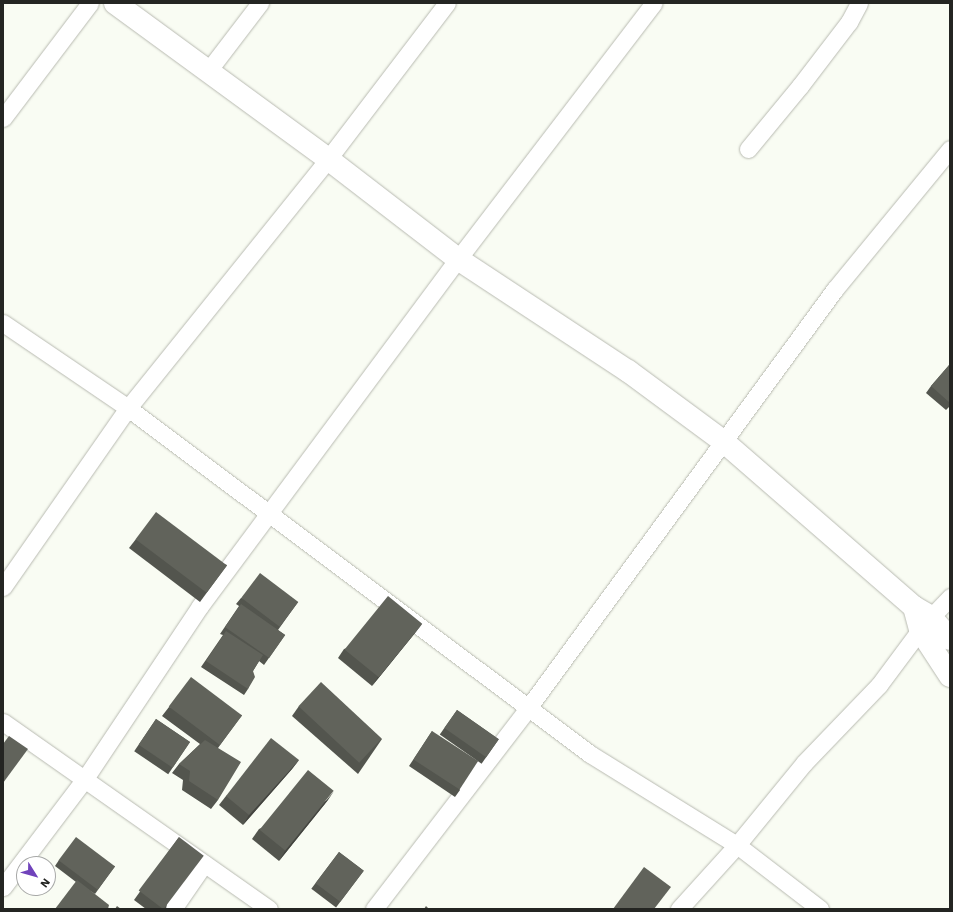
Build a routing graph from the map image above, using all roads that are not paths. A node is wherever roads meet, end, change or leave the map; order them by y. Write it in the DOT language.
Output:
graph roads {
  1 [pos="90,3"];
  2 [pos="115,3"];
  3 [pos="260,3"];
  4 [pos="447,3"];
  5 [pos="654,3"];
  6 [pos="859,3"];
  7 [pos="208,71"];
  8 [pos="3,118"];
  9 [pos="748,149"];
  10 [pos="950,149"];
  11 [pos="328,159"];
  12 [pos="458,259"];
  13 [pos="3,323"];
  14 [pos="128,408"];
  15 [pos="722,441"];
  16 [pos="270,515"];
  17 [pos="3,587"];
  18 [pos="950,596"];
  19 [pos="922,618"];
  20 [pos="950,639"];
  21 [pos="950,676"];
  22 [pos="528,708"];
  23 [pos="3,722"];
  24 [pos="84,780"];
  25 [pos="737,845"];
  26 [pos="204,864"];
  27 [pos="3,887"];
  28 [pos="173,909"];
  29 [pos="269,909"];
  30 [pos="374,909"];
  31 [pos="679,909"];
  32 [pos="820,909"];
  1 -- 8 [label="street"];
  2 -- 7 [label="highway"];
  3 -- 7 [label="street"];
  4 -- 11 [label="street"];
  5 -- 12 [label="street"];
  6 -- 9 [label="street"];
  7 -- 11 [label="highway"];
  10 -- 15 [label="street"];
  11 -- 12 [label="highway"];
  11 -- 14 [label="street"];
  12 -- 15 [label="highway"];
  12 -- 16 [label="street"];
  13 -- 14 [label="street"];
  14 -- 16 [label="street"];
  14 -- 17 [label="street"];
  15 -- 19 [label="highway"];
  15 -- 22 [label="street"];
  16 -- 22 [label="street"];
  16 -- 24 [label="street"];
  18 -- 19 [label="street"];
  19 -- 20 [label="highway"];
  19 -- 21 [label="highway"];
  19 -- 25 [label="street"];
  22 -- 25 [label="street"];
  22 -- 30 [label="street"];
  23 -- 24 [label="street"];
  24 -- 26 [label="street"];
  24 -- 27 [label="street"];
  25 -- 31 [label="street"];
  25 -- 32 [label="street"];
  26 -- 28 [label="street"];
  26 -- 29 [label="street"];
}
